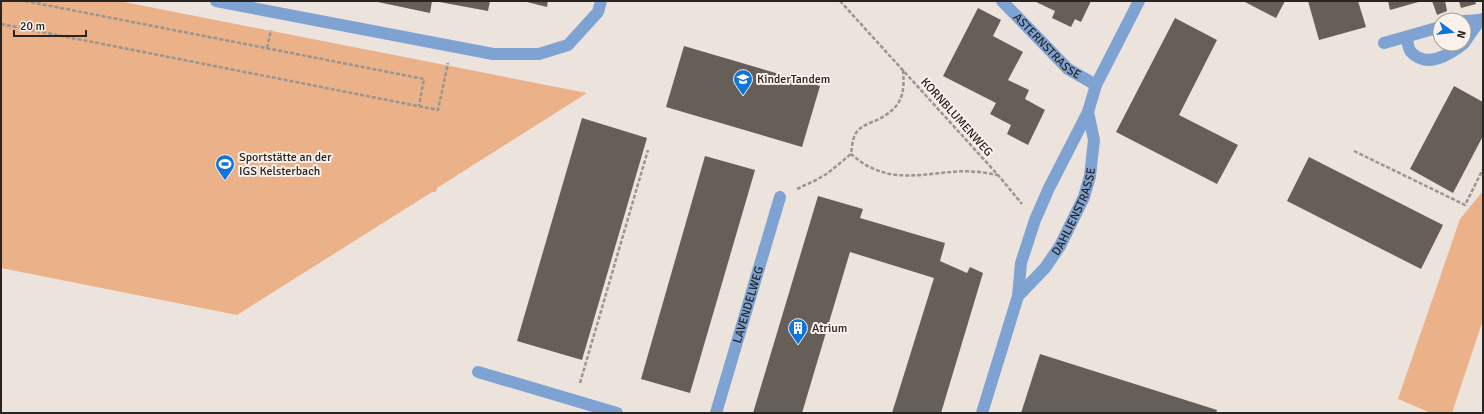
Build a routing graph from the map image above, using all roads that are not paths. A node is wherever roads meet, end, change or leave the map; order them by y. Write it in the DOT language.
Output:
graph roads {
  1 [pos="216,1"];
  2 [pos="601,1"];
  3 [pos="1002,1"];
  4 [pos="1139,1"];
  5 [pos="1481,20"];
  6 [pos="1432,29"];
  7 [pos="1472,33"];
  8 [pos="1406,37"];
  9 [pos="1384,44"];
  10 [pos="1454,52"];
  11 [pos="1096,85"];
  12 [pos="1088,112"];
  13 [pos="780,197"];
  14 [pos="1018,296"];
  15 [pos="478,372"];
  16 [pos="618,413"];
  17 [pos="716,413"];
  18 [pos="982,413"];
  1 -- 2 [label="street"];
  3 -- 11 [label="street, ASTERNSTRASSE"];
  4 -- 11 [label="street, DAHLIENSTRASSE"];
  5 -- 7 [label="street"];
  6 -- 8 [label="street"];
  8 -- 9 [label="street"];
  8 -- 10 [label="street"];
  11 -- 12 [label="street, DAHLIENSTRASSE"];
  12 -- 14 [label="street, DAHLIENSTRASSE"];
  12 -- 14 [label="street, DAHLIENSTRASSE"];
  13 -- 17 [label="street, LAVENDELWEG"];
  14 -- 18 [label="street, DAHLIENSTRASSE"];
  15 -- 16 [label="street"];
}
